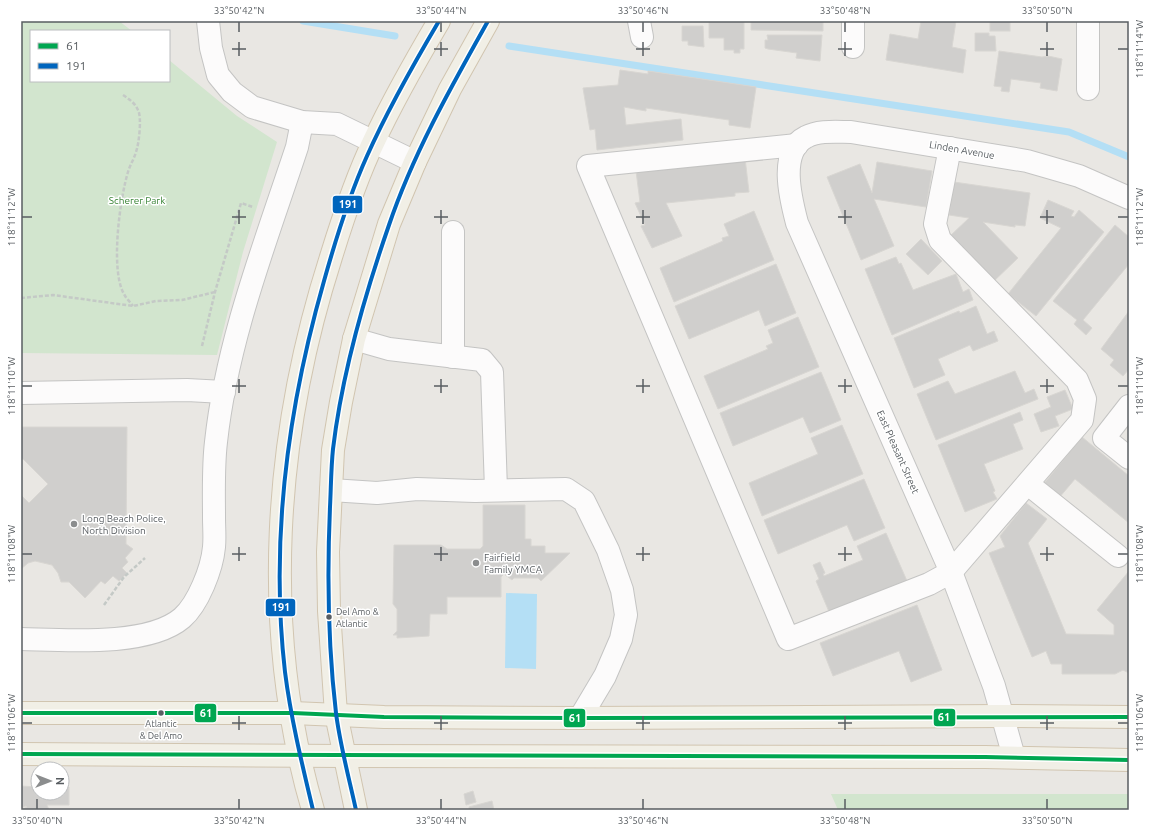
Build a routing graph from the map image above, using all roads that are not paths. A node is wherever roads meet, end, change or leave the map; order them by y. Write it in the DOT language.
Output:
graph roads {
  1 [pos="439,21"];
  2 [pos="488,21"];
  3 [pos="853,21"];
  4 [pos="1088,21"];
  5 [pos="208,23"];
  6 [pos="853,47"];
  7 [pos="1088,89"];
  8 [pos="302,122"];
  9 [pos="373,142"];
  10 [pos="796,146"];
  11 [pos="950,148"];
  12 [pos="415,162"];
  13 [pos="1129,198"];
  14 [pos="453,232"];
  15 [pos="354,339"];
  16 [pos="453,357"];
  17 [pos="224,392"];
  18 [pos="21,393"];
  19 [pos="1129,406"];
  20 [pos="1129,458"];
  21 [pos="1028,484"];
  22 [pos="330,490"];
  23 [pos="496,490"];
  24 [pos="1118,556"];
  25 [pos="951,572"];
  26 [pos="21,639"];
  27 [pos="21,713"];
  28 [pos="293,713"];
  29 [pos="336,714"];
  30 [pos="1003,716"];
  31 [pos="580,718"];
  32 [pos="1129,718"];
  33 [pos="21,754"];
  34 [pos="300,756"];
  35 [pos="345,756"];
  36 [pos="1014,757"];
  37 [pos="1129,760"];
  38 [pos="314,810"];
  39 [pos="356,810"];
  1 -- 9 [label="main road"];
  2 -- 12 [label="main road"];
  3 -- 6 [label="street"];
  4 -- 7 [label="street"];
  5 -- 8 [label="street"];
  8 -- 9 [label="street"];
  8 -- 17 [label="street"];
  9 -- 12 [label="street"];
  9 -- 28 [label="main road"];
  10 -- 11 [label="street, Linden Avenue"];
  10 -- 25 [label="street, East Pleasant Street"];
  10 -- 25 [label="street"];
  11 -- 13 [label="street, Linden Avenue"];
  11 -- 21 [label="street"];
  12 -- 15 [label="main road"];
  14 -- 16 [label="street"];
  15 -- 16 [label="street"];
  15 -- 22 [label="main road"];
  16 -- 23 [label="street"];
  17 -- 18 [label="street"];
  17 -- 26 [label="street"];
  19 -- 20 [label="street"];
  21 -- 24 [label="street"];
  21 -- 25 [label="street"];
  22 -- 23 [label="street"];
  22 -- 29 [label="main road"];
  23 -- 31 [label="street"];
  25 -- 30 [label="street, East Pleasant Street"];
  27 -- 28 [label="main road"];
  28 -- 29 [label="main road"];
  28 -- 34 [label="main road"];
  29 -- 31 [label="main road"];
  29 -- 35 [label="main road"];
  30 -- 31 [label="main road"];
  30 -- 32 [label="main road"];
  30 -- 36 [label="street, East Pleasant Street"];
  33 -- 34 [label="main road"];
  34 -- 35 [label="main road"];
  34 -- 38 [label="main road"];
  35 -- 36 [label="main road"];
  35 -- 39 [label="main road"];
  36 -- 37 [label="main road"];
}
